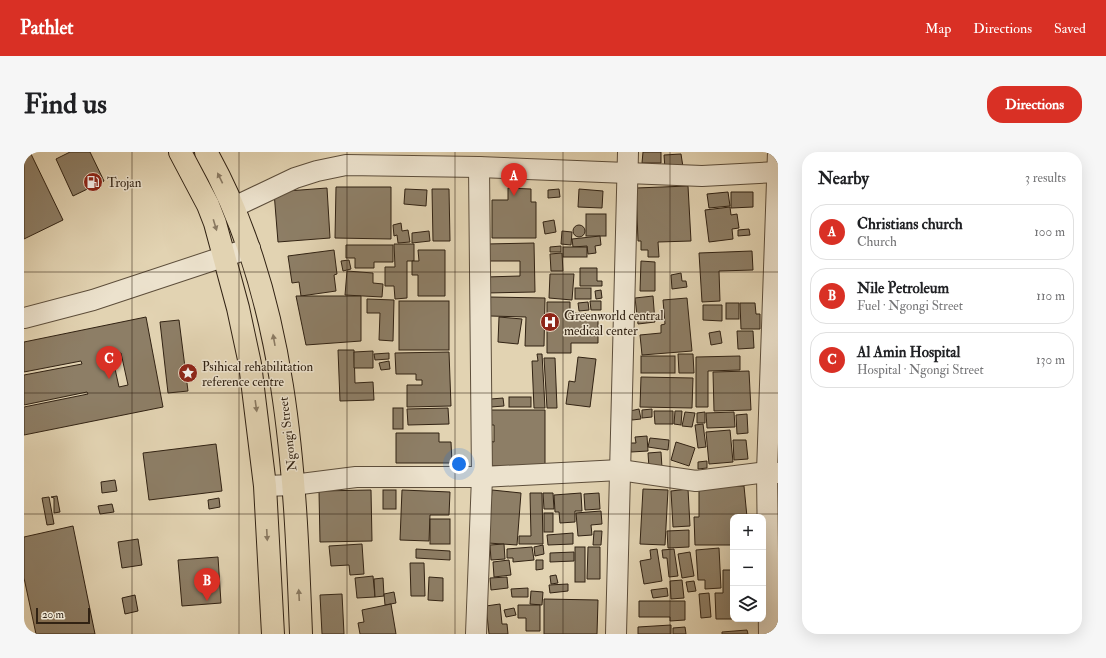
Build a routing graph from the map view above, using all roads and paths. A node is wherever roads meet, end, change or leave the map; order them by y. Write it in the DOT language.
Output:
graph roads {
  1 [pos="180,152"];
  2 [pos="206,152"];
  3 [pos="628,152"];
  4 [pos="778,152"];
  5 [pos="479,167"];
  6 [pos="627,172"];
  7 [pos="778,172"];
  8 [pos="234,207"];
  9 [pos="250,248"];
  10 [pos="224,258"];
  11 [pos="24,318"];
  12 [pos="620,470"];
  13 [pos="773,473"];
  14 [pos="482,477"];
  15 [pos="292,485"];
  16 [pos="265,486"];
  17 [pos="273,634"];
  18 [pos="301,634"];
  19 [pos="476,634"];
  20 [pos="616,634"];
  21 [pos="769,634"];
  1 -- 10 [label="main road, one-way"];
  8 -- 2 [label="main road, Ngongi Street, one-way"];
  3 -- 6 [label="street"];
  4 -- 7 [label="street"];
  5 -- 6 [label="street"];
  5 -- 8 [label="street"];
  5 -- 14 [label="street"];
  6 -- 7 [label="street"];
  6 -- 12 [label="street"];
  7 -- 13 [label="street"];
  8 -- 9 [label="main road, Ngongi Street"];
  9 -- 10 [label="street"];
  15 -- 9 [label="main road, Ngongi Street, one-way"];
  10 -- 11 [label="street"];
  10 -- 16 [label="main road, one-way"];
  12 -- 13 [label="street"];
  12 -- 14 [label="street"];
  12 -- 20 [label="street"];
  13 -- 21 [label="street"];
  14 -- 15 [label="street"];
  14 -- 19 [label="street"];
  15 -- 16 [label="street"];
  18 -- 15 [label="main road, Ngongi Street, one-way"];
  16 -- 17 [label="main road, one-way"];
}
